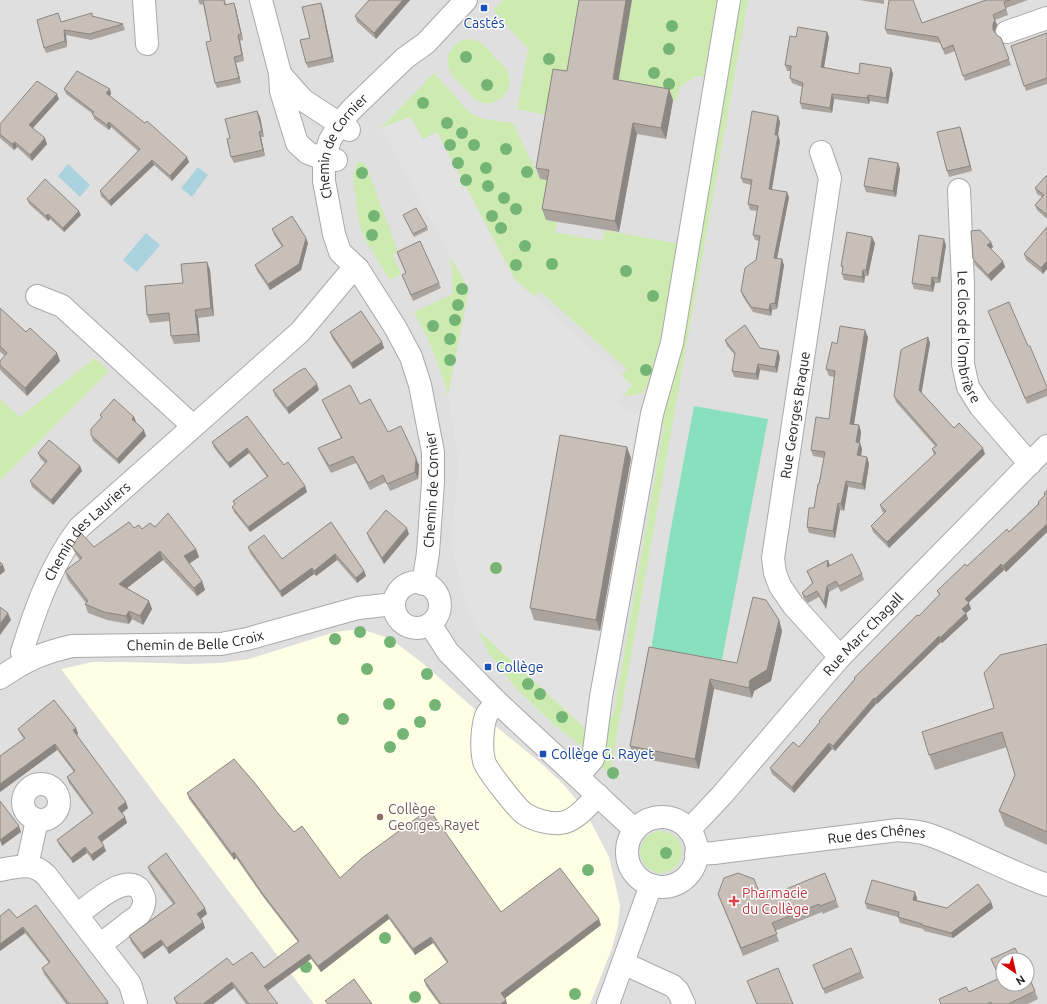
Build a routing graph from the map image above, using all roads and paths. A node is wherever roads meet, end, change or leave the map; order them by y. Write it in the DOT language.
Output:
graph roads {
  1 [pos="144,0"];
  2 [pos="261,0"];
  3 [pos="466,0"];
  4 [pos="730,0"];
  5 [pos="1047,18"];
  6 [pos="1007,32"];
  7 [pos="147,44"];
  8 [pos="280,73"];
  9 [pos="311,106"];
  10 [pos="291,122"];
  11 [pos="344,127"];
  12 [pos="821,152"];
  13 [pos="330,160"];
  14 [pos="959,190"];
  15 [pos="358,269"];
  16 [pos="37,296"];
  17 [pos="193,426"];
  18 [pos="1047,446"];
  19 [pos="1030,464"];
  20 [pos="424,584"];
  21 [pos="394,604"];
  22 [pos="430,624"];
  23 [pos="840,657"];
  24 [pos="27,660"];
  25 [pos="0,678"];
  26 [pos="497,702"];
  27 [pos="578,776"];
  28 [pos="598,795"];
  29 [pos="37,820"];
  30 [pos="635,830"];
  31 [pos="689,830"];
  32 [pos="696,854"];
  33 [pos="27,866"];
  34 [pos="0,870"];
  35 [pos="651,885"];
  36 [pos="1047,885"];
  37 [pos="78,915"];
  38 [pos="100,945"];
  39 [pos="623,963"];
  40 [pos="136,1004"];
  41 [pos="608,1004"];
  42 [pos="684,1004"];
  1 -- 7 [label="street"];
  2 -- 8 [label="street"];
  3 -- 11 [label="street, Chemin de Cornier"];
  4 -- 27 [label="street"];
  5 -- 6 [label="street"];
  8 -- 9 [label="street"];
  8 -- 10 [label="street"];
  9 -- 10 [label="street"];
  9 -- 11 [label="street"];
  10 -- 13 [label="street"];
  11 -- 13 [label="street, Chemin de Cornier"];
  12 -- 23 [label="street, Rue Georges Braque"];
  13 -- 15 [label="street, Chemin de Cornier"];
  14 -- 19 [label="street, Le Clos de l'Ombrière"];
  15 -- 17 [label="street, Chemin des Lauriers"];
  15 -- 20 [label="street, Chemin de Cornier"];
  16 -- 17 [label="street"];
  17 -- 24 [label="street, Chemin des Lauriers"];
  18 -- 19 [label="street, Rue Marc Chagall"];
  19 -- 23 [label="street, Rue Marc Chagall"];
  20 -- 21 [label="street"];
  20 -- 22 [label="street"];
  21 -- 22 [label="street"];
  21 -- 24 [label="street, Chemin de Belle Croix"];
  22 -- 26 [label="street"];
  23 -- 31 [label="street, Rue Marc Chagall"];
  24 -- 25 [label="street, Chemin de Belle Croix"];
  26 -- 27 [label="street"];
  26 -- 28 [label="street"];
  27 -- 28 [label="street"];
  28 -- 30 [label="street"];
  29 -- 33 [label="street"];
  30 -- 31 [label="street"];
  30 -- 35 [label="street"];
  31 -- 32 [label="street"];
  32 -- 35 [label="street"];
  32 -- 36 [label="street, Rue des Chênes"];
  33 -- 34 [label="street"];
  33 -- 37 [label="street"];
  35 -- 39 [label="street"];
  37 -- 38 [label="street"];
  37 -- 38 [label="street"];
  38 -- 40 [label="street"];
  39 -- 41 [label="street"];
  39 -- 42 [label="street"];
}
